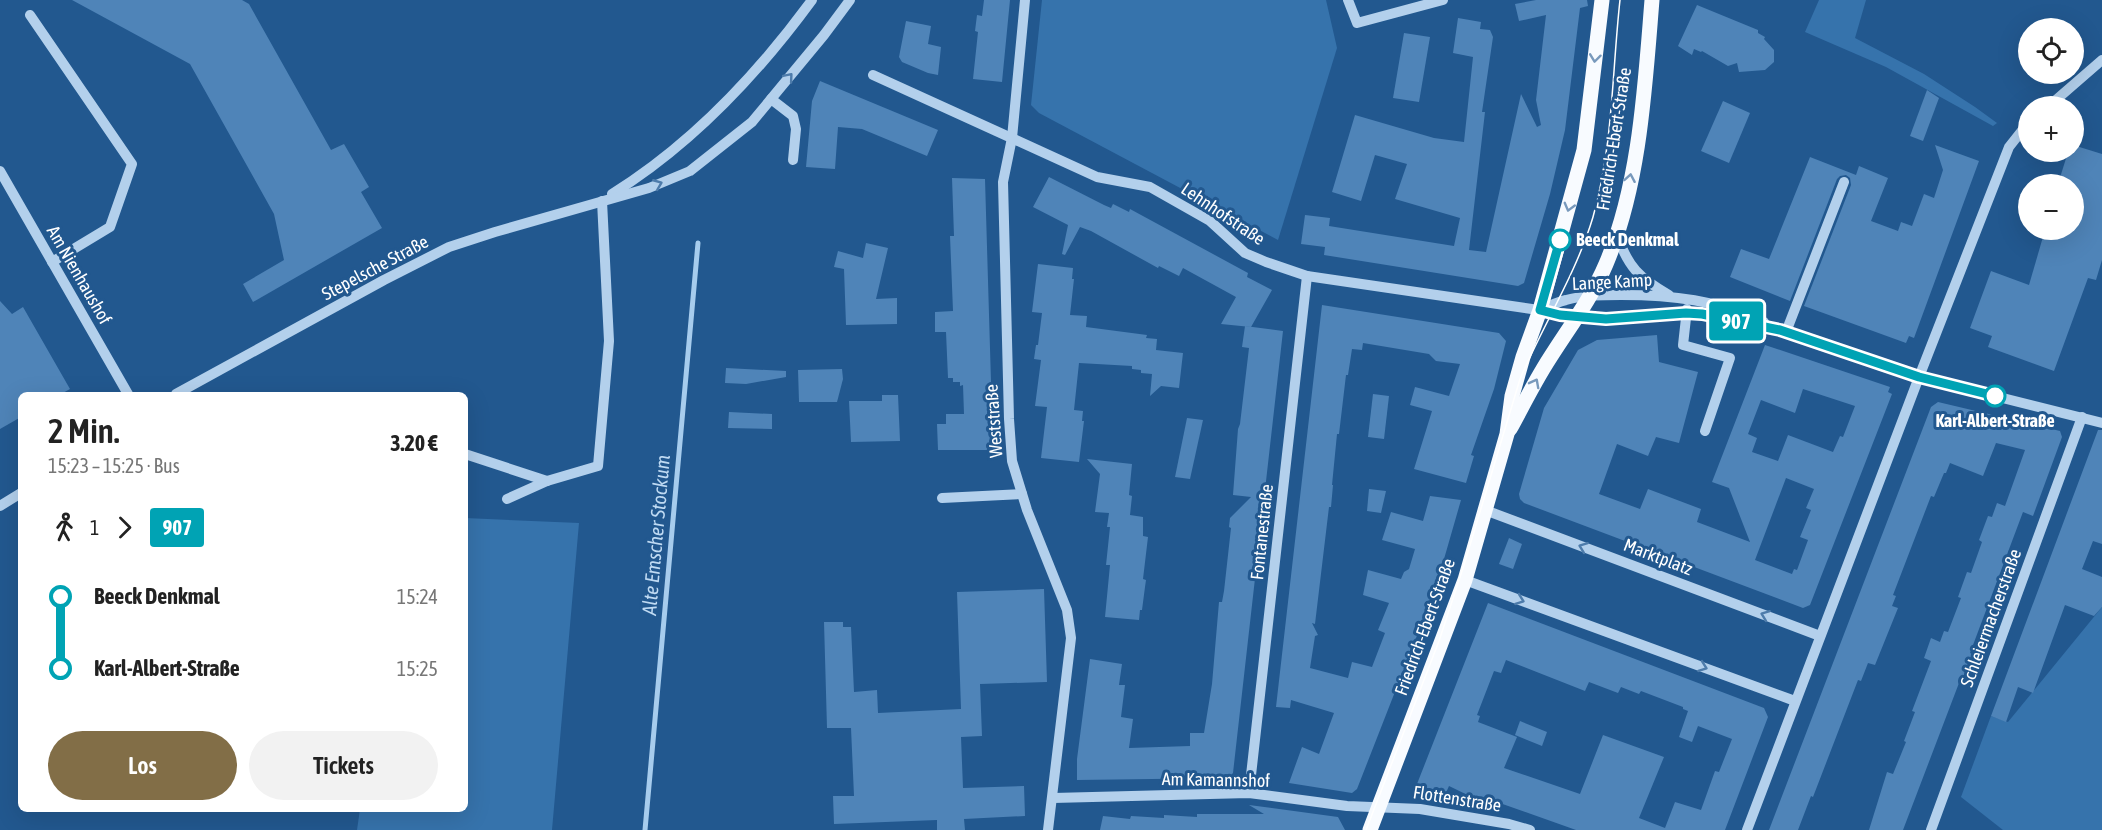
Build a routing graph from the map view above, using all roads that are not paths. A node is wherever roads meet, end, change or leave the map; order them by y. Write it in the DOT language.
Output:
graph roads {
  1 [pos="802,0"];
  2 [pos="812,0"];
  3 [pos="850,0"];
  4 [pos="1025,0"];
  5 [pos="1348,0"];
  6 [pos="1443,0"];
  7 [pos="1602,0"];
  8 [pos="1652,0"];
  9 [pos="30,15"];
  10 [pos="800,16"];
  11 [pos="2102,60"];
  12 [pos="873,75"];
  13 [pos="2061,96"];
  14 [pos="771,99"];
  15 [pos="2018,136"];
  16 [pos="1012,138"];
  17 [pos="793,160"];
  18 [pos="0,171"];
  19 [pos="1844,182"];
  20 [pos="602,201"];
  21 [pos="1617,235"];
  22 [pos="52,262"];
  23 [pos="1307,276"];
  24 [pos="1590,295"];
  25 [pos="1672,296"];
  26 [pos="1689,300"];
  27 [pos="1540,310"];
  28 [pos="1686,313"];
  29 [pos="1578,317"];
  30 [pos="1783,331"];
  31 [pos="1919,377"];
  32 [pos="127,392"];
  33 [pos="180,392"];
  34 [pos="2082,417"];
  35 [pos="2102,423"];
  36 [pos="1705,431"];
  37 [pos="1507,434"];
  38 [pos="468,455"];
  39 [pos="547,481"];
  40 [pos="1022,494"];
  41 [pos="942,498"];
  42 [pos="18,499"];
  43 [pos="507,499"];
  44 [pos="0,506"];
  45 [pos="1485,510"];
  46 [pos="1465,580"];
  47 [pos="1820,636"];
  48 [pos="1795,701"];
  49 [pos="1249,793"];
  50 [pos="1053,798"];
  51 [pos="1378,807"];
  52 [pos="1048,830"];
  53 [pos="1370,830"];
  54 [pos="1530,830"];
  55 [pos="1747,830"];
  56 [pos="1931,830"];
  1 -- 10 [label="street"];
  2 -- 10 [label="street, Stepelsche Straße"];
  14 -- 3 [label="street, Stepelsche Straße, one-way"];
  4 -- 16 [label="street, Weststraße"];
  5 -- 6 [label="street"];
  7 -- 27 [label="main road, Friedrich-Ebert-Straße, one-way"];
  21 -- 8 [label="main road, Friedrich-Ebert-Straße, one-way"];
  9 -- 22 [label="street"];
  10 -- 20 [label="street, Stepelsche Straße"];
  11 -- 13 [label="street"];
  12 -- 16 [label="street, Lehnhofstraße"];
  14 -- 17 [label="street"];
  20 -- 14 [label="street, Stepelsche Straße, one-way"];
  15 -- 31 [label="street"];
  16 -- 23 [label="street, Lehnhofstraße"];
  16 -- 40 [label="street, Weststraße"];
  18 -- 22 [label="street, Am Nienhaushof"];
  19 -- 30 [label="street"];
  20 -- 33 [label="street, Stepelsche Straße"];
  20 -- 39 [label="street"];
  21 -- 24 [label="main road, Friedrich-Ebert-Straße"];
  21 -- 25 [label="street"];
  22 -- 32 [label="street, Am Nienhaushof"];
  23 -- 27 [label="street, Lehnhofstraße"];
  23 -- 49 [label="street, Fontanestraße"];
  24 -- 25 [label="street, Lange Kamp"];
  24 -- 27 [label="street, Lange Kamp"];
  24 -- 29 [label="main road, Friedrich-Ebert-Straße"];
  25 -- 26 [label="street, Lange Kamp"];
  26 -- 28 [label="street"];
  26 -- 30 [label="street, Lange Kamp"];
  27 -- 29 [label="street, Lange Kamp"];
  27 -- 37 [label="main road, Friedrich-Ebert-Straße"];
  28 -- 29 [label="street, Lange Kamp"];
  28 -- 30 [label="street, Lange Kamp"];
  28 -- 36 [label="street"];
  37 -- 29 [label="main road, Friedrich-Ebert-Straße, one-way"];
  30 -- 31 [label="street, Lange Kamp"];
  31 -- 34 [label="street, Lange Kamp"];
  31 -- 47 [label="street"];
  34 -- 35 [label="street, Lange Kamp"];
  34 -- 56 [label="street, Schleiermacherstraße"];
  37 -- 45 [label="main road, Friedrich-Ebert-Straße"];
  38 -- 39 [label="street"];
  39 -- 43 [label="street"];
  40 -- 41 [label="street"];
  40 -- 50 [label="street, Weststraße"];
  42 -- 44 [label="street"];
  45 -- 46 [label="main road, Friedrich-Ebert-Straße"];
  47 -- 45 [label="street, Marktplatz, one-way"];
  46 -- 48 [label="street, one-way"];
  46 -- 51 [label="main road, Friedrich-Ebert-Straße"];
  47 -- 48 [label="street"];
  48 -- 55 [label="street"];
  49 -- 50 [label="street, Am Kamannshof"];
  49 -- 51 [label="street, Am Kamannshof"];
  50 -- 52 [label="street, Weststraße"];
  51 -- 53 [label="main road, Friedrich-Ebert-Straße"];
  51 -- 54 [label="street, Flottenstraße"];
}
